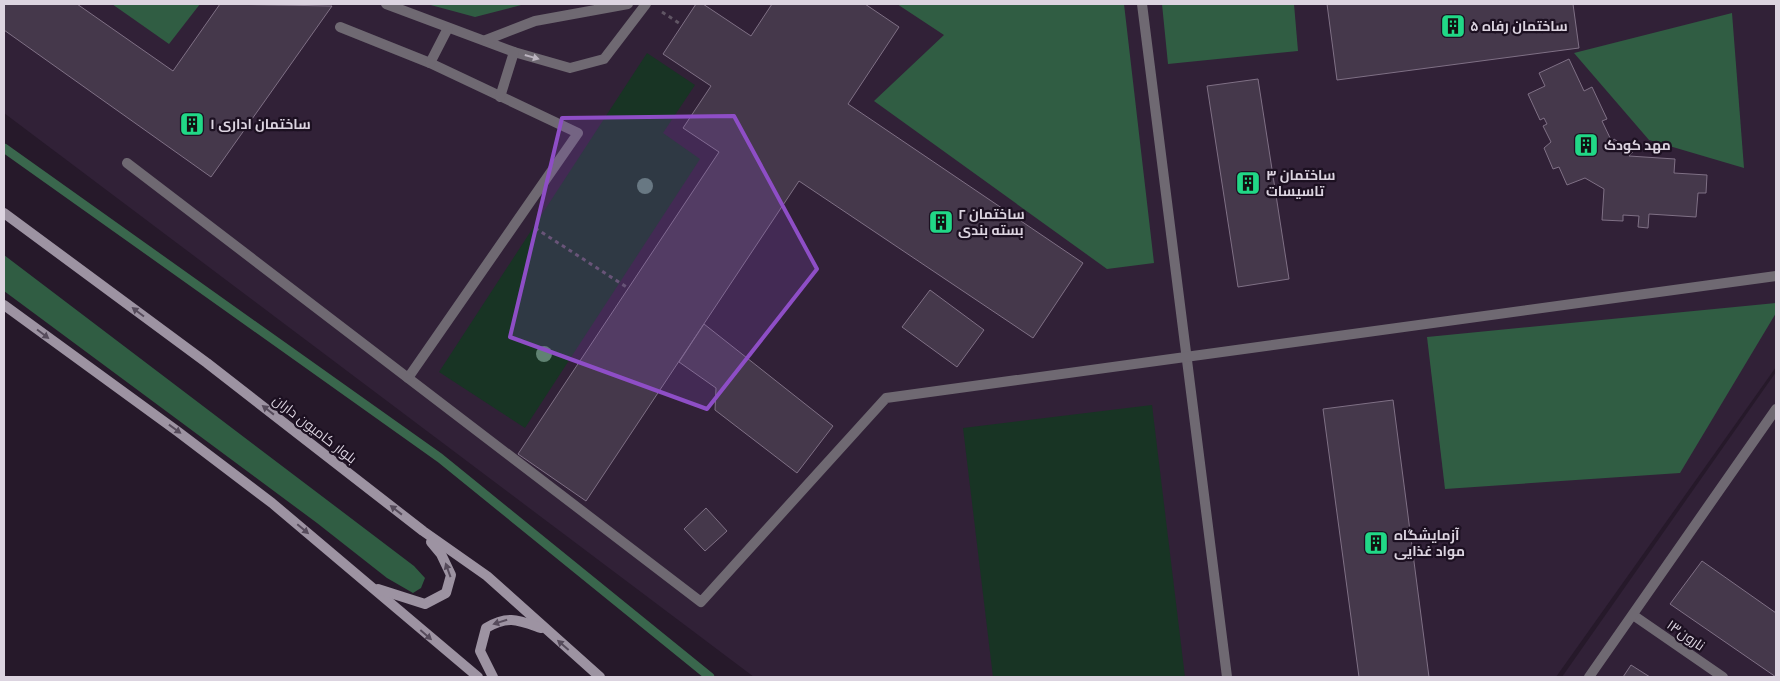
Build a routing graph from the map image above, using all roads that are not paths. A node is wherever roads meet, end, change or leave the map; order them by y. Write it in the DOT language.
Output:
graph roads {
  1 [pos="386,4"];
  2 [pos="628,4"];
  3 [pos="646,4"];
  4 [pos="1142,4"];
  5 [pos="340,27"];
  6 [pos="448,28"];
  7 [pos="486,40"];
  8 [pos="514,52"];
  9 [pos="430,63"];
  10 [pos="500,97"];
  11 [pos="127,162"];
  12 [pos="4,213"];
  13 [pos="1776,276"];
  14 [pos="4,305"];
  15 [pos="1187,356"];
  16 [pos="408,378"];
  17 [pos="1776,409"];
  18 [pos="423,531"];
  19 [pos="375,588"];
  20 [pos="1633,615"];
  21 [pos="546,630"];
  22 [pos="478,677"];
  23 [pos="493,677"];
  24 [pos="600,677"];
  25 [pos="1227,677"];
  26 [pos="1589,677"];
  27 [pos="1722,677"];
  1 -- 6 [label="lane"];
  2 -- 7 [label="lane"];
  8 -- 3 [label="lane, one-way"];
  4 -- 15 [label="lane"];
  5 -- 9 [label="lane"];
  6 -- 7 [label="lane"];
  6 -- 9 [label="lane"];
  7 -- 8 [label="lane"];
  8 -- 10 [label="lane"];
  9 -- 10 [label="lane"];
  10 -- 16 [label="lane"];
  11 -- 16 [label="lane"];
  18 -- 12 [label="main road, بلوار کامیون داران, one-way"];
  13 -- 15 [label="lane"];
  14 -- 19 [label="main road, one-way"];
  15 -- 16 [label="lane"];
  15 -- 25 [label="lane"];
  17 -- 20 [label="lane"];
  19 -- 18 [label="main road, one-way"];
  18 -- 21 [label="main road, بلوار کامیون داران"];
  19 -- 22 [label="main road, one-way"];
  20 -- 26 [label="lane"];
  20 -- 27 [label="lane, نارون۱۳"];
  21 -- 23 [label="main road, one-way"];
  24 -- 21 [label="main road, بلوار کامیون داران, one-way"];
}
